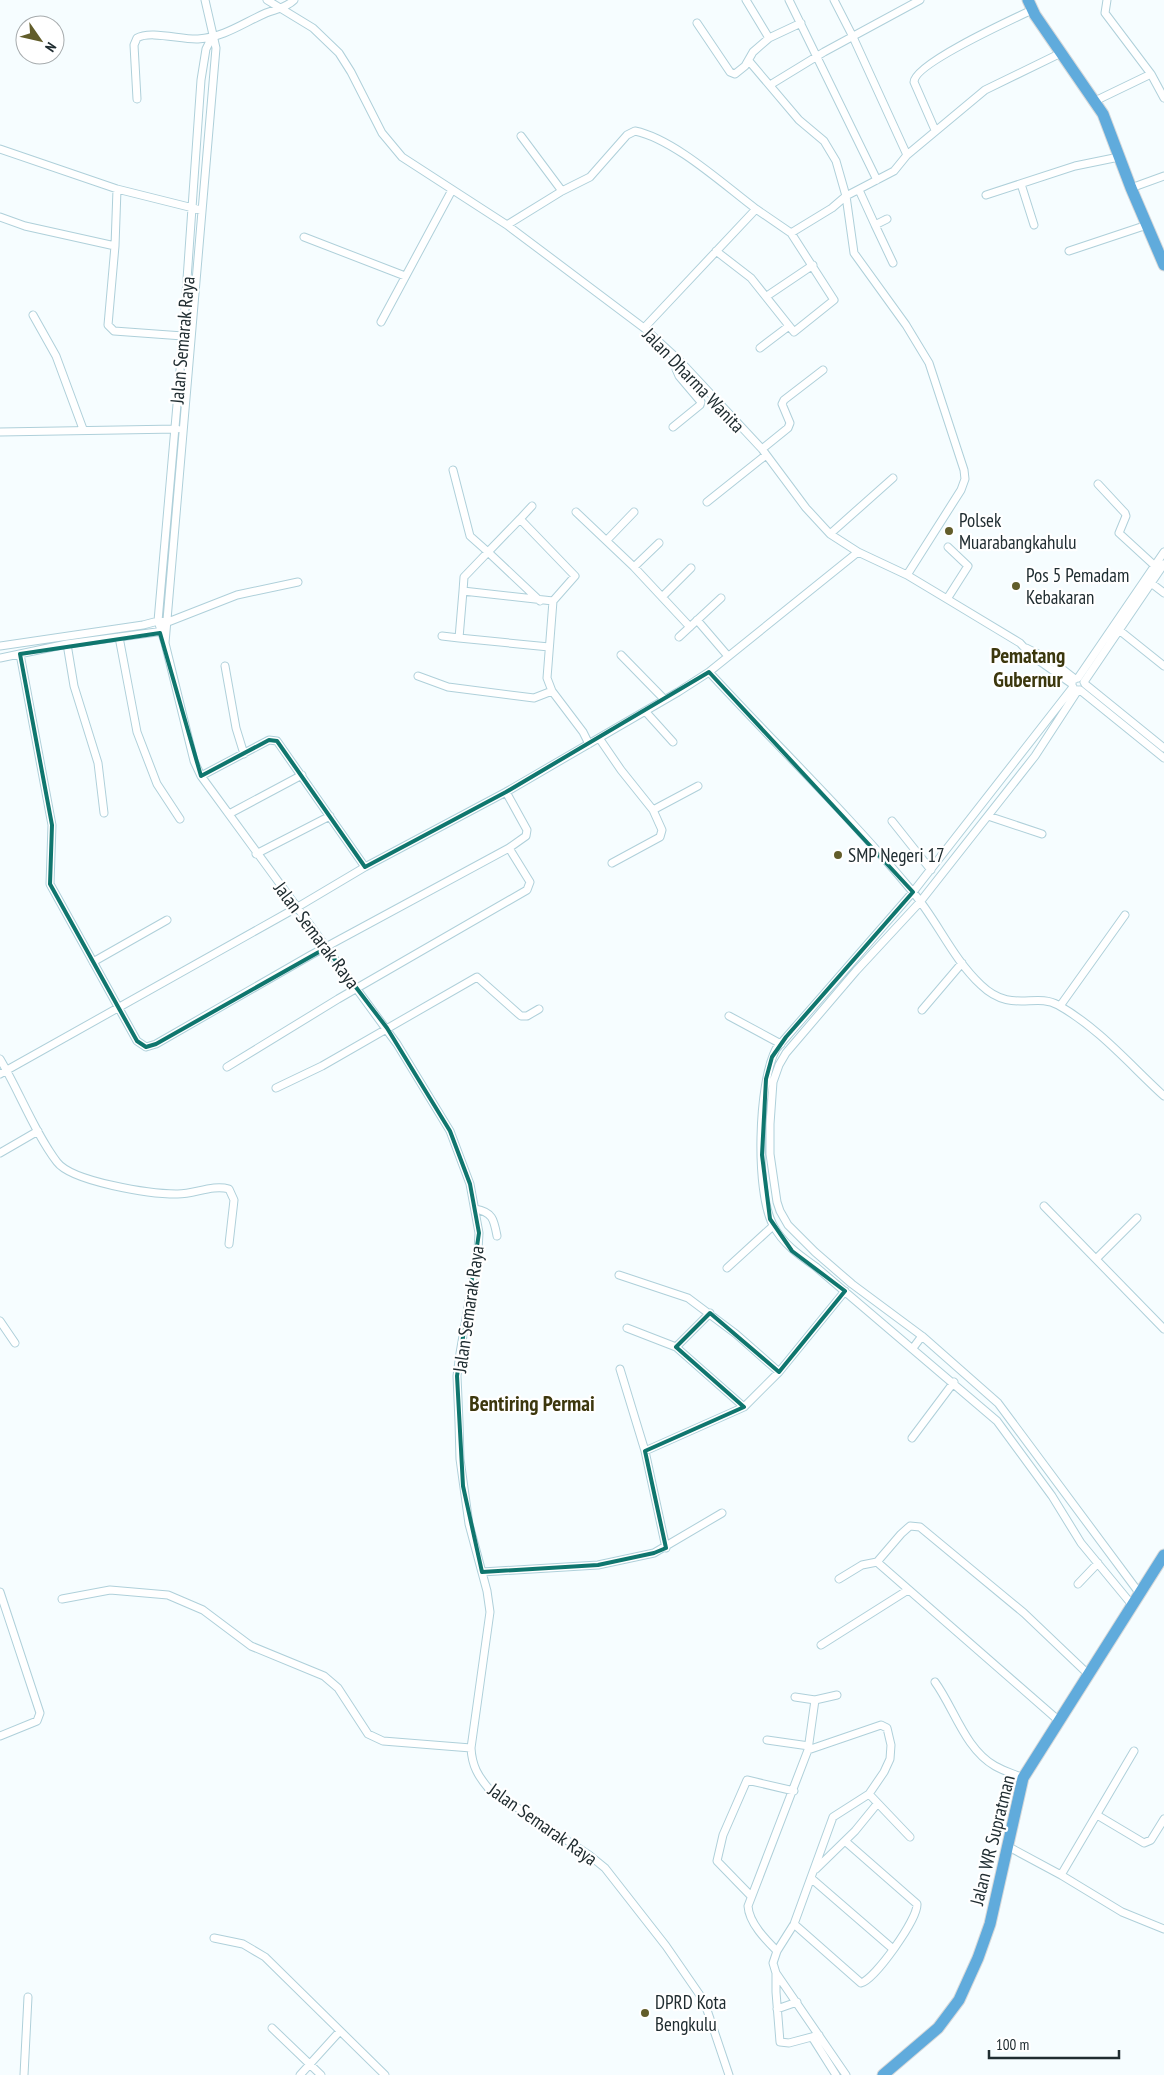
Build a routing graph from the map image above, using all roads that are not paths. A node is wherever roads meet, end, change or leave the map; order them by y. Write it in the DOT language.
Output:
graph roads {
  1 [pos="205,0"];
  2 [pos="266,0"];
  3 [pos="294,0"];
  4 [pos="746,0"];
  5 [pos="788,0"];
  6 [pos="834,0"];
  7 [pos="920,0"];
  8 [pos="1107,0"];
  9 [pos="1030,5"];
  10 [pos="280,9"];
  11 [pos="697,23"];
  12 [pos="801,23"];
  13 [pos="212,37"];
  14 [pos="853,37"];
  15 [pos="769,38"];
  16 [pos="1061,52"];
  17 [pos="817,57"];
  18 [pos="749,60"];
  19 [pos="1151,74"];
  20 [pos="770,85"];
  21 [pos="1164,98"];
  22 [pos="137,99"];
  23 [pos="1095,101"];
  24 [pos="935,130"];
  25 [pos="521,136"];
  26 [pos="0,149"];
  27 [pos="907,154"];
  28 [pos="1118,157"];
  29 [pos="1164,176"];
  30 [pos="877,180"];
  31 [pos="1021,184"];
  32 [pos="1131,188"];
  33 [pos="117,189"];
  34 [pos="452,190"];
  35 [pos="562,190"];
  36 [pos="858,190"];
  37 [pos="986,195"];
  38 [pos="846,196"];
  39 [pos="192,209"];
  40 [pos="756,209"];
  41 [pos="202,210"];
  42 [pos="0,216"];
  43 [pos="887,219"];
  44 [pos="507,225"];
  45 [pos="875,225"];
  46 [pos="1147,225"];
  47 [pos="1034,226"];
  48 [pos="791,234"];
  49 [pos="304,237"];
  50 [pos="115,246"];
  51 [pos="716,250"];
  52 [pos="1069,251"];
  53 [pos="894,263"];
  54 [pos="1164,265"];
  55 [pos="813,266"];
  56 [pos="405,276"];
  57 [pos="767,296"];
  58 [pos="33,314"];
  59 [pos="381,322"];
  60 [pos="789,326"];
  61 [pos="644,328"];
  62 [pos="183,336"];
  63 [pos="760,348"];
  64 [pos="679,360"];
  65 [pos="823,370"];
  66 [pos="673,427"];
  67 [pos="183,428"];
  68 [pos="83,429"];
  69 [pos="174,430"];
  70 [pos="0,432"];
  71 [pos="764,452"];
  72 [pos="453,470"];
  73 [pos="893,478"];
  74 [pos="1098,484"];
  75 [pos="707,502"];
  76 [pos="532,506"];
  77 [pos="168,507"];
  78 [pos="177,507"];
  79 [pos="576,512"];
  80 [pos="634,512"];
  81 [pos="520,519"];
  82 [pos="830,534"];
  83 [pos="607,540"];
  84 [pos="659,543"];
  85 [pos="948,547"];
  86 [pos="488,552"];
  87 [pos="858,552"];
  88 [pos="1164,552"];
  89 [pos="1164,564"];
  90 [pos="1155,566"];
  91 [pos="634,567"];
  92 [pos="691,568"];
  93 [pos="907,575"];
  94 [pos="298,582"];
  95 [pos="1151,583"];
  96 [pos="463,591"];
  97 [pos="1164,593"];
  98 [pos="662,597"];
  99 [pos="721,598"];
  100 [pos="948,599"];
  101 [pos="540,601"];
  102 [pos="553,601"];
  103 [pos="697,620"];
  104 [pos="158,621"];
  105 [pos="168,622"];
  106 [pos="690,627"];
  107 [pos="1119,630"];
  108 [pos="164,631"];
  109 [pos="442,636"];
  110 [pos="119,637"];
  111 [pos="459,638"];
  112 [pos="679,638"];
  113 [pos="67,644"];
  114 [pos="0,646"];
  115 [pos="549,647"];
  116 [pos="20,654"];
  117 [pos="621,655"];
  118 [pos="727,655"];
  119 [pos="0,658"];
  120 [pos="224,666"];
  121 [pos="1164,666"];
  122 [pos="708,672"];
  123 [pos="418,676"];
  124 [pos="1078,684"];
  125 [pos="552,691"];
  126 [pos="664,699"];
  127 [pos="645,711"];
  128 [pos="594,741"];
  129 [pos="673,742"];
  130 [pos="1164,748"];
  131 [pos="244,754"];
  132 [pos="1164,758"];
  133 [pos="201,776"];
  134 [pos="302,776"];
  135 [pos="698,786"];
  136 [pos="506,792"];
  137 [pos="653,810"];
  138 [pos="104,813"];
  139 [pos="229,814"];
  140 [pos="330,816"];
  141 [pos="988,816"];
  142 [pos="180,820"];
  143 [pos="892,821"];
  144 [pos="1042,834"];
  145 [pos="509,848"];
  146 [pos="256,854"];
  147 [pos="612,863"];
  148 [pos="365,867"];
  149 [pos="931,870"];
  150 [pos="913,892"];
  151 [pos="920,902"];
  152 [pos="296,908"];
  153 [pos="1125,915"];
  154 [pos="168,920"];
  155 [pos="326,948"];
  156 [pos="93,962"];
  157 [pos="962,963"];
  158 [pos="357,989"];
  159 [pos="1060,1006"];
  160 [pos="120,1007"];
  161 [pos="539,1009"];
  162 [pos="922,1010"];
  163 [pos="729,1016"];
  164 [pos="386,1028"];
  165 [pos="781,1044"];
  166 [pos="0,1059"];
  167 [pos="227,1067"];
  168 [pos="3,1072"];
  169 [pos="276,1088"];
  170 [pos="1164,1096"];
  171 [pos="38,1131"];
  172 [pos="0,1153"];
  173 [pos="777,1202"];
  174 [pos="1044,1206"];
  175 [pos="767,1207"];
  176 [pos="475,1209"];
  177 [pos="1137,1218"];
  178 [pos="773,1226"];
  179 [pos="498,1236"];
  180 [pos="229,1244"];
  181 [pos="1097,1258"];
  182 [pos="727,1268"];
  183 [pos="619,1275"];
  184 [pos="844,1291"];
  185 [pos="710,1313"];
  186 [pos="0,1321"];
  187 [pos="626,1328"];
  188 [pos="1164,1329"];
  189 [pos="922,1336"];
  190 [pos="14,1343"];
  191 [pos="676,1347"];
  192 [pos="913,1348"];
  193 [pos="620,1369"];
  194 [pos="779,1372"];
  195 [pos="954,1382"];
  196 [pos="744,1407"];
  197 [pos="912,1438"];
  198 [pos="644,1451"];
  199 [pos="722,1513"];
  200 [pos="666,1548"];
  201 [pos="1164,1555"];
  202 [pos="877,1562"];
  203 [pos="1098,1563"];
  204 [pos="482,1572"];
  205 [pos="839,1579"];
  206 [pos="1078,1584"];
  207 [pos="908,1590"];
  208 [pos="0,1592"];
  209 [pos="1140,1594"];
  210 [pos="62,1599"];
  211 [pos="1133,1606"];
  212 [pos="821,1645"];
  213 [pos="1088,1674"];
  214 [pos="934,1682"];
  215 [pos="837,1695"];
  216 [pos="795,1697"];
  217 [pos="815,1700"];
  218 [pos="1058,1720"];
  219 [pos="0,1736"];
  220 [pos="767,1740"];
  221 [pos="471,1748"];
  222 [pos="809,1748"];
  223 [pos="1134,1751"];
  224 [pos="1023,1778"];
  225 [pos="794,1791"];
  226 [pos="869,1794"];
  227 [pos="877,1804"];
  228 [pos="1097,1816"];
  229 [pos="1164,1819"];
  230 [pos="910,1837"];
  231 [pos="845,1841"];
  232 [pos="1009,1847"];
  233 [pos="815,1870"];
  234 [pos="1061,1875"];
  235 [pos="812,1879"];
  236 [pos="751,1896"];
  237 [pos="794,1924"];
  238 [pos="1164,1929"];
  239 [pos="214,1938"];
  240 [pos="893,1949"];
  241 [pos="777,1951"];
  242 [pos="776,1974"];
  243 [pos="28,1997"];
  244 [pos="797,2002"];
  245 [pos="777,2009"];
  246 [pos="272,2028"];
  247 [pos="340,2031"];
  248 [pos="816,2036"];
  249 [pos="309,2064"];
  250 [pos="24,2075"];
  251 [pos="300,2075"];
  252 [pos="321,2075"];
  253 [pos="385,2075"];
  254 [pos="729,2075"];
  255 [pos="836,2075"];
  256 [pos="846,2075"];
  257 [pos="884,2075"];
  1 -- 13 [label="street, Jalan Semarak Raya"];
  2 -- 10 [label="street, Jalan Dharma Wanita"];
  3 -- 10 [label="street"];
  4 -- 15 [label="street"];
  5 -- 12 [label="street"];
  6 -- 14 [label="street"];
  7 -- 14 [label="street"];
  8 -- 19 [label="street"];
  9 -- 16 [label="highway"];
  9 -- 24 [label="street"];
  10 -- 13 [label="street"];
  10 -- 34 [label="street, Jalan Dharma Wanita"];
  11 -- 18 [label="street"];
  12 -- 15 [label="street"];
  12 -- 17 [label="street"];
  13 -- 22 [label="street"];
  13 -- 39 [label="street, Jalan Semarak Raya"];
  13 -- 41 [label="street, Jalan Semarak Raya"];
  14 -- 17 [label="street"];
  14 -- 27 [label="street"];
  15 -- 18 [label="street"];
  16 -- 23 [label="highway"];
  16 -- 24 [label="street"];
  17 -- 20 [label="street"];
  17 -- 30 [label="street"];
  18 -- 20 [label="street"];
  19 -- 21 [label="street"];
  19 -- 23 [label="street"];
  20 -- 38 [label="street"];
  23 -- 28 [label="highway"];
  24 -- 27 [label="street"];
  25 -- 35 [label="street"];
  26 -- 33 [label="street"];
  27 -- 30 [label="street"];
  28 -- 31 [label="street"];
  28 -- 32 [label="highway"];
  29 -- 32 [label="street"];
  30 -- 36 [label="street"];
  31 -- 37 [label="street"];
  31 -- 47 [label="street"];
  32 -- 46 [label="highway"];
  33 -- 39 [label="street"];
  33 -- 50 [label="street"];
  34 -- 44 [label="street, Jalan Dharma Wanita"];
  34 -- 56 [label="street"];
  35 -- 40 [label="street"];
  35 -- 44 [label="street"];
  36 -- 38 [label="street"];
  36 -- 45 [label="street"];
  38 -- 48 [label="street"];
  38 -- 93 [label="street"];
  39 -- 41 [label="street"];
  39 -- 62 [label="street, Jalan Semarak Raya"];
  40 -- 48 [label="street"];
  40 -- 51 [label="street"];
  41 -- 67 [label="street, Jalan Semarak Raya"];
  42 -- 50 [label="street"];
  43 -- 45 [label="street"];
  44 -- 61 [label="street, Jalan Dharma Wanita"];
  45 -- 53 [label="street"];
  46 -- 52 [label="street"];
  46 -- 54 [label="highway"];
  48 -- 55 [label="street"];
  49 -- 56 [label="street"];
  50 -- 62 [label="street"];
  51 -- 57 [label="street"];
  51 -- 61 [label="street"];
  55 -- 57 [label="street"];
  55 -- 60 [label="street"];
  56 -- 59 [label="street"];
  57 -- 60 [label="street"];
  58 -- 68 [label="street"];
  60 -- 63 [label="street"];
  61 -- 64 [label="street, Jalan Dharma Wanita"];
  62 -- 69 [label="street, Jalan Semarak Raya"];
  64 -- 66 [label="street"];
  64 -- 71 [label="street, Jalan Dharma Wanita"];
  65 -- 71 [label="street"];
  67 -- 69 [label="street"];
  67 -- 78 [label="street, Jalan Semarak Raya"];
  68 -- 69 [label="street"];
  68 -- 70 [label="street"];
  69 -- 77 [label="street, Jalan Semarak Raya"];
  71 -- 75 [label="street"];
  71 -- 82 [label="street, Jalan Dharma Wanita"];
  72 -- 86 [label="street"];
  73 -- 82 [label="street"];
  74 -- 90 [label="street"];
  76 -- 81 [label="street"];
  77 -- 78 [label="street"];
  77 -- 104 [label="street, Jalan Semarak Raya"];
  78 -- 105 [label="street, Jalan Semarak Raya"];
  79 -- 83 [label="street"];
  80 -- 83 [label="street"];
  81 -- 86 [label="street"];
  81 -- 102 [label="street"];
  82 -- 87 [label="street, Jalan Dharma Wanita"];
  83 -- 91 [label="street"];
  84 -- 91 [label="street"];
  85 -- 100 [label="street"];
  86 -- 96 [label="street"];
  86 -- 101 [label="street"];
  87 -- 93 [label="street, Jalan Dharma Wanita"];
  87 -- 118 [label="street"];
  88 -- 90 [label="street"];
  89 -- 95 [label="street"];
  90 -- 124 [label="street"];
  91 -- 98 [label="street"];
  92 -- 98 [label="street"];
  93 -- 100 [label="street, Jalan Dharma Wanita"];
  94 -- 105 [label="street"];
  95 -- 97 [label="street"];
  95 -- 107 [label="street"];
  96 -- 101 [label="street"];
  96 -- 111 [label="street"];
  98 -- 106 [label="street"];
  99 -- 103 [label="street"];
  100 -- 124 [label="street, Jalan Dharma Wanita"];
  101 -- 102 [label="street"];
  102 -- 115 [label="street"];
  103 -- 106 [label="street"];
  103 -- 118 [label="street"];
  104 -- 105 [label="street"];
  104 -- 108 [label="street, Jalan Semarak Raya"];
  104 -- 114 [label="street"];
  105 -- 108 [label="street, Jalan Semarak Raya"];
  106 -- 112 [label="street"];
  107 -- 121 [label="street"];
  107 -- 124 [label="street"];
  108 -- 110 [label="street"];
  108 -- 133 [label="street, Jalan Semarak Raya"];
  109 -- 111 [label="street"];
  110 -- 113 [label="street"];
  110 -- 142 [label="street"];
  111 -- 115 [label="street"];
  113 -- 116 [label="street"];
  113 -- 138 [label="street"];
  115 -- 125 [label="street"];
  116 -- 119 [label="street"];
  116 -- 156 [label="street"];
  117 -- 126 [label="street"];
  118 -- 122 [label="street"];
  120 -- 131 [label="street"];
  122 -- 126 [label="street"];
  122 -- 150 [label="street"];
  123 -- 125 [label="street"];
  124 -- 130 [label="street"];
  124 -- 132 [label="street"];
  124 -- 141 [label="street"];
  124 -- 149 [label="street"];
  125 -- 128 [label="street"];
  126 -- 127 [label="street"];
  127 -- 128 [label="street"];
  127 -- 129 [label="street"];
  128 -- 136 [label="street"];
  128 -- 137 [label="street"];
  131 -- 133 [label="street"];
  131 -- 134 [label="street"];
  133 -- 139 [label="street, Jalan Semarak Raya"];
  134 -- 139 [label="street"];
  134 -- 140 [label="street"];
  135 -- 137 [label="street"];
  136 -- 145 [label="street"];
  136 -- 148 [label="street"];
  137 -- 147 [label="street"];
  139 -- 146 [label="street, Jalan Semarak Raya"];
  140 -- 146 [label="street"];
  140 -- 148 [label="street"];
  141 -- 144 [label="street"];
  141 -- 151 [label="street"];
  143 -- 149 [label="street"];
  145 -- 155 [label="street"];
  145 -- 158 [label="street"];
  146 -- 152 [label="street, Jalan Semarak Raya"];
  148 -- 152 [label="street"];
  149 -- 150 [label="street"];
  150 -- 151 [label="street"];
  150 -- 165 [label="street"];
  151 -- 157 [label="street"];
  151 -- 173 [label="street"];
  152 -- 155 [label="street, Jalan Semarak Raya"];
  152 -- 160 [label="street"];
  153 -- 159 [label="street"];
  154 -- 156 [label="street"];
  155 -- 158 [label="street, Jalan Semarak Raya"];
  155 -- 160 [label="street"];
  156 -- 160 [label="street"];
  157 -- 159 [label="street"];
  157 -- 162 [label="street"];
  158 -- 164 [label="street, Jalan Semarak Raya"];
  158 -- 167 [label="street"];
  159 -- 170 [label="street"];
  160 -- 168 [label="street"];
  161 -- 164 [label="street"];
  163 -- 165 [label="street"];
  164 -- 169 [label="street"];
  164 -- 176 [label="street, Jalan Semarak Raya"];
  165 -- 175 [label="street"];
  166 -- 168 [label="street"];
  168 -- 171 [label="street"];
  171 -- 172 [label="street"];
  171 -- 180 [label="street"];
  173 -- 175 [label="street"];
  173 -- 189 [label="street"];
  174 -- 181 [label="street"];
  175 -- 178 [label="street"];
  176 -- 179 [label="street"];
  176 -- 204 [label="street, Jalan Semarak Raya"];
  177 -- 181 [label="street"];
  178 -- 182 [label="street"];
  178 -- 184 [label="street"];
  181 -- 188 [label="street"];
  183 -- 185 [label="street"];
  184 -- 192 [label="street"];
  184 -- 194 [label="street"];
  185 -- 191 [label="street"];
  185 -- 194 [label="street"];
  186 -- 190 [label="street"];
  187 -- 191 [label="street"];
  189 -- 192 [label="street"];
  189 -- 209 [label="street"];
  191 -- 196 [label="street"];
  192 -- 195 [label="street"];
  193 -- 198 [label="street"];
  194 -- 196 [label="street"];
  195 -- 197 [label="street"];
  195 -- 203 [label="street"];
  196 -- 198 [label="street"];
  198 -- 200 [label="street"];
  199 -- 200 [label="street"];
  200 -- 204 [label="street"];
  201 -- 209 [label="highway, Jalan WR Supratman"];
  202 -- 205 [label="street"];
  202 -- 207 [label="street"];
  202 -- 213 [label="street"];
  203 -- 206 [label="street"];
  203 -- 211 [label="street"];
  204 -- 221 [label="street, Jalan Semarak Raya"];
  207 -- 212 [label="street"];
  207 -- 218 [label="street"];
  208 -- 219 [label="street"];
  209 -- 211 [label="highway, Jalan WR Supratman"];
  210 -- 221 [label="street"];
  211 -- 213 [label="highway, Jalan WR Supratman"];
  213 -- 218 [label="highway, Jalan WR Supratman"];
  214 -- 224 [label="street"];
  215 -- 217 [label="street"];
  216 -- 217 [label="street"];
  217 -- 222 [label="street"];
  218 -- 224 [label="highway, Jalan WR Supratman"];
  220 -- 222 [label="street"];
  221 -- 254 [label="street, Jalan Semarak Raya"];
  222 -- 225 [label="street"];
  222 -- 226 [label="street"];
  223 -- 228 [label="street"];
  224 -- 232 [label="highway, Jalan WR Supratman"];
  225 -- 236 [label="street"];
  225 -- 236 [label="street"];
  226 -- 227 [label="street"];
  226 -- 233 [label="street"];
  227 -- 230 [label="street"];
  227 -- 231 [label="street"];
  228 -- 229 [label="street"];
  228 -- 234 [label="street"];
  231 -- 233 [label="street"];
  231 -- 240 [label="street"];
  232 -- 234 [label="street"];
  232 -- 257 [label="highway, Jalan WR Supratman"];
  233 -- 235 [label="street"];
  234 -- 238 [label="street"];
  235 -- 237 [label="street"];
  235 -- 240 [label="street"];
  236 -- 241 [label="street"];
  237 -- 240 [label="street"];
  237 -- 241 [label="street"];
  239 -- 247 [label="street"];
  241 -- 242 [label="street"];
  242 -- 244 [label="street"];
  242 -- 245 [label="street"];
  243 -- 250 [label="street"];
  244 -- 245 [label="street"];
  244 -- 248 [label="street"];
  245 -- 248 [label="street"];
  246 -- 249 [label="street"];
  247 -- 249 [label="street"];
  247 -- 253 [label="street"];
  248 -- 255 [label="street"];
  248 -- 256 [label="street"];
  249 -- 251 [label="street"];
  249 -- 252 [label="street"];
}
